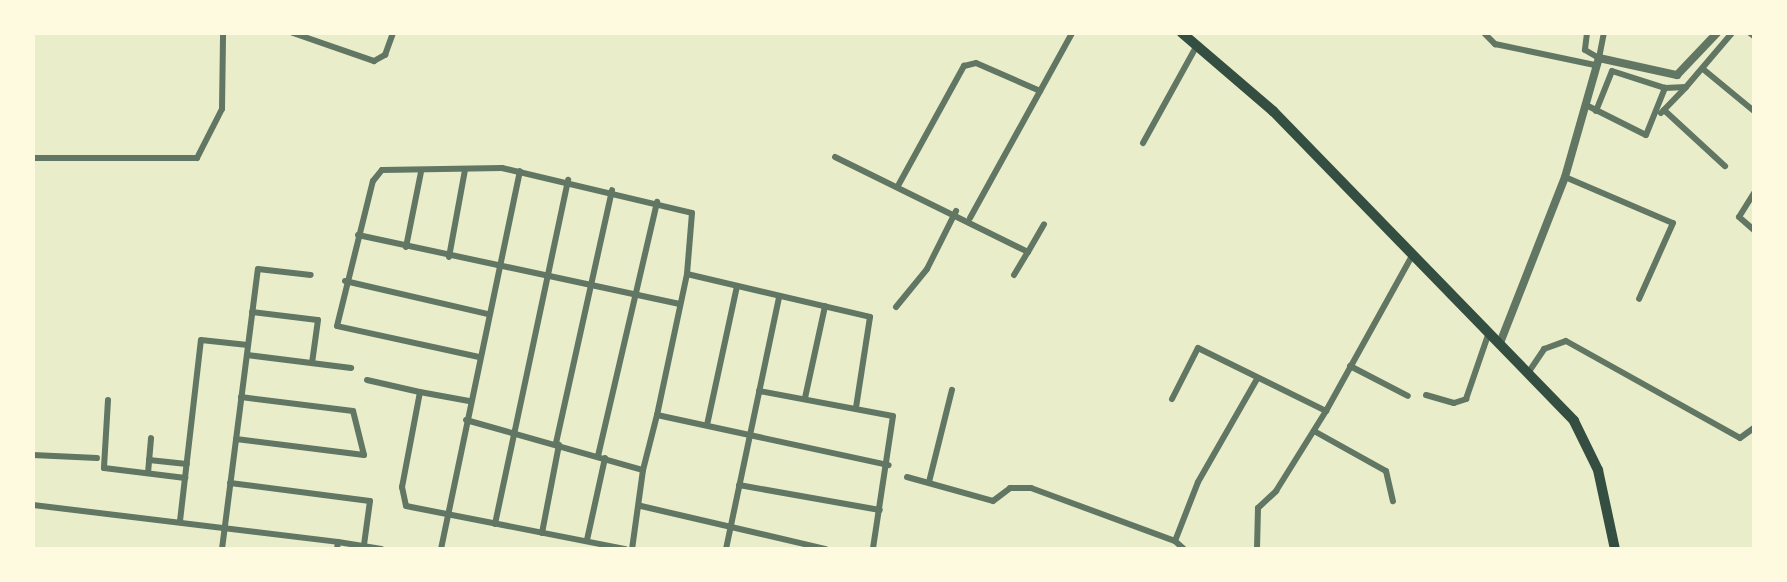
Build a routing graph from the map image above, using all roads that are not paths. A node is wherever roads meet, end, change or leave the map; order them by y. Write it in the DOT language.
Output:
graph roads {
  1 [pos="223,33"];
  2 [pos="293,33"];
  3 [pos="393,33"];
  4 [pos="1072,33"];
  5 [pos="1182,33"];
  6 [pos="1484,33"];
  7 [pos="1587,33"];
  8 [pos="1604,33"];
  9 [pos="1717,33"];
  10 [pos="1732,33"];
  11 [pos="1197,45"];
  12 [pos="1597,62"];
  13 [pos="1703,69"];
  14 [pos="1686,87"];
  15 [pos="1665,88"];
  16 [pos="1040,91"];
  17 [pos="1586,105"];
  18 [pos="1664,110"];
  19 [pos="1596,111"];
  20 [pos="1754,111"];
  21 [pos="1654,118"];
  22 [pos="1143,143"];
  23 [pos="835,157"];
  24 [pos="33,158"];
  25 [pos="1725,166"];
  26 [pos="465,170"];
  27 [pos="520,171"];
  28 [pos="421,172"];
  29 [pos="1565,177"];
  30 [pos="568,180"];
  31 [pos="900,184"];
  32 [pos="612,190"];
  33 [pos="1754,194"];
  34 [pos="657,202"];
  35 [pos="956,211"];
  36 [pos="970,218"];
  37 [pos="1044,224"];
  38 [pos="1754,230"];
  39 [pos="358,235"];
  40 [pos="406,247"];
  41 [pos="1028,252"];
  42 [pos="1412,256"];
  43 [pos="449,257"];
  44 [pos="498,268"];
  45 [pos="687,274"];
  46 [pos="311,275"];
  47 [pos="1014,275"];
  48 [pos="545,278"];
  49 [pos="345,281"];
  50 [pos="737,286"];
  51 [pos="591,287"];
  52 [pos="634,295"];
  53 [pos="779,297"];
  54 [pos="1639,299"];
  55 [pos="680,304"];
  56 [pos="825,306"];
  57 [pos="896,307"];
  58 [pos="252,312"];
  59 [pos="488,314"];
  60 [pos="1488,335"];
  61 [pos="1500,343"];
  62 [pos="248,345"];
  63 [pos="247,355"];
  64 [pos="479,358"];
  65 [pos="312,363"];
  66 [pos="1350,366"];
  67 [pos="352,368"];
  68 [pos="1528,373"];
  69 [pos="1257,379"];
  70 [pos="367,380"];
  71 [pos="952,390"];
  72 [pos="759,391"];
  73 [pos="420,392"];
  74 [pos="1426,395"];
  75 [pos="1408,396"];
  76 [pos="242,397"];
  77 [pos="805,398"];
  78 [pos="1172,399"];
  79 [pos="108,400"];
  80 [pos="469,401"];
  81 [pos="856,407"];
  82 [pos="1326,411"];
  83 [pos="657,415"];
  84 [pos="466,420"];
  85 [pos="707,425"];
  86 [pos="1754,428"];
  87 [pos="1314,431"];
  88 [pos="514,432"];
  89 [pos="750,435"];
  90 [pos="151,438"];
  91 [pos="236,439"];
  92 [pos="558,444"];
  93 [pos="33,455"];
  94 [pos="602,457"];
  95 [pos="97,458"];
  96 [pos="149,460"];
  97 [pos="187,464"];
  98 [pos="889,465"];
  99 [pos="643,470"];
  100 [pos="148,473"];
  101 [pos="907,477"];
  102 [pos="185,478"];
  103 [pos="929,482"];
  104 [pos="230,483"];
  105 [pos="739,485"];
  106 [pos="1394,501"];
  107 [pos="33,505"];
  108 [pos="640,506"];
  109 [pos="880,510"];
  110 [pos="448,516"];
  111 [pos="180,522"];
  112 [pos="495,524"];
  113 [pos="225,527"];
  114 [pos="730,527"];
  115 [pos="542,533"];
  116 [pos="587,540"];
  117 [pos="338,545"];
  118 [pos="364,545"];
  119 [pos="1175,545"];
  120 [pos="622,548"];
  121 [pos="222,549"];
  122 [pos="381,549"];
  123 [pos="441,549"];
  124 [pos="632,549"];
  125 [pos="726,549"];
  126 [pos="826,549"];
  127 [pos="873,549"];
  128 [pos="1184,549"];
  129 [pos="1257,549"];
  130 [pos="1615,549"];
  1 -- 24 [label="street"];
  2 -- 3 [label="street"];
  4 -- 16 [label="street"];
  5 -- 11 [label="main road"];
  6 -- 12 [label="street"];
  7 -- 12 [label="street"];
  8 -- 12 [label="street"];
  9 -- 12 [label="street"];
  10 -- 13 [label="street"];
  11 -- 22 [label="street"];
  11 -- 42 [label="main road"];
  12 -- 17 [label="street"];
  13 -- 14 [label="street"];
  13 -- 20 [label="street"];
  14 -- 15 [label="street"];
  14 -- 18 [label="street"];
  15 -- 19 [label="street"];
  15 -- 21 [label="street"];
  16 -- 31 [label="street"];
  16 -- 36 [label="street"];
  17 -- 19 [label="street"];
  17 -- 29 [label="street"];
  18 -- 21 [label="street"];
  18 -- 25 [label="street"];
  19 -- 21 [label="street"];
  23 -- 31 [label="street"];
  26 -- 27 [label="street"];
  26 -- 28 [label="street"];
  26 -- 43 [label="street"];
  27 -- 30 [label="street"];
  27 -- 44 [label="street"];
  28 -- 39 [label="street"];
  28 -- 40 [label="street"];
  29 -- 54 [label="street"];
  29 -- 61 [label="street"];
  30 -- 32 [label="street"];
  30 -- 48 [label="street"];
  31 -- 35 [label="street"];
  32 -- 34 [label="street"];
  32 -- 51 [label="street"];
  33 -- 38 [label="street"];
  34 -- 45 [label="street"];
  34 -- 52 [label="street"];
  35 -- 36 [label="street"];
  35 -- 57 [label="street"];
  36 -- 41 [label="street"];
  37 -- 41 [label="street"];
  39 -- 40 [label="street"];
  39 -- 49 [label="street"];
  40 -- 43 [label="street"];
  41 -- 47 [label="street"];
  42 -- 60 [label="main road"];
  42 -- 66 [label="street"];
  43 -- 44 [label="street"];
  44 -- 48 [label="street"];
  44 -- 59 [label="street"];
  45 -- 50 [label="street"];
  45 -- 55 [label="street"];
  46 -- 58 [label="street"];
  48 -- 51 [label="street"];
  48 -- 88 [label="street"];
  49 -- 59 [label="street"];
  49 -- 64 [label="street"];
  50 -- 53 [label="street"];
  50 -- 85 [label="street"];
  51 -- 52 [label="street"];
  51 -- 92 [label="street"];
  52 -- 55 [label="street"];
  52 -- 94 [label="street"];
  53 -- 56 [label="street"];
  53 -- 72 [label="street"];
  55 -- 83 [label="street"];
  56 -- 77 [label="street"];
  56 -- 81 [label="street"];
  58 -- 62 [label="street"];
  58 -- 65 [label="street"];
  59 -- 64 [label="street"];
  60 -- 61 [label="main road"];
  60 -- 74 [label="street"];
  61 -- 68 [label="main road"];
  62 -- 63 [label="street"];
  62 -- 97 [label="street"];
  63 -- 65 [label="street"];
  63 -- 76 [label="street"];
  64 -- 80 [label="street"];
  65 -- 67 [label="street"];
  66 -- 75 [label="street"];
  66 -- 82 [label="street"];
  68 -- 86 [label="street"];
  68 -- 130 [label="main road"];
  69 -- 78 [label="street"];
  69 -- 82 [label="street"];
  69 -- 119 [label="street"];
  70 -- 73 [label="street"];
  71 -- 103 [label="street"];
  72 -- 77 [label="street"];
  72 -- 89 [label="street"];
  73 -- 80 [label="street"];
  73 -- 110 [label="street"];
  76 -- 91 [label="street"];
  76 -- 91 [label="street"];
  77 -- 81 [label="street"];
  79 -- 100 [label="street"];
  80 -- 84 [label="street"];
  81 -- 98 [label="street"];
  82 -- 87 [label="street"];
  83 -- 85 [label="street"];
  83 -- 99 [label="street"];
  84 -- 88 [label="street"];
  84 -- 110 [label="street"];
  85 -- 89 [label="street"];
  87 -- 106 [label="street"];
  87 -- 129 [label="street"];
  88 -- 92 [label="street"];
  88 -- 112 [label="street"];
  89 -- 98 [label="street"];
  89 -- 105 [label="street"];
  90 -- 96 [label="street"];
  91 -- 104 [label="street"];
  92 -- 94 [label="street"];
  92 -- 115 [label="street"];
  93 -- 95 [label="street"];
  94 -- 99 [label="street"];
  94 -- 116 [label="street"];
  96 -- 97 [label="street"];
  96 -- 100 [label="street"];
  97 -- 102 [label="street"];
  98 -- 109 [label="street"];
  99 -- 108 [label="street"];
  100 -- 102 [label="street"];
  101 -- 103 [label="street"];
  102 -- 111 [label="street"];
  103 -- 119 [label="street"];
  104 -- 113 [label="street"];
  104 -- 118 [label="street"];
  105 -- 109 [label="street"];
  105 -- 114 [label="street"];
  107 -- 111 [label="street"];
  108 -- 114 [label="street"];
  108 -- 124 [label="street"];
  109 -- 127 [label="street"];
  110 -- 112 [label="street"];
  110 -- 123 [label="street"];
  111 -- 113 [label="street"];
  112 -- 115 [label="street"];
  113 -- 117 [label="street"];
  113 -- 121 [label="street"];
  114 -- 125 [label="street"];
  114 -- 126 [label="street"];
  115 -- 116 [label="street"];
  116 -- 120 [label="street"];
  117 -- 118 [label="street"];
  118 -- 122 [label="street"];
  119 -- 128 [label="street"];
}
